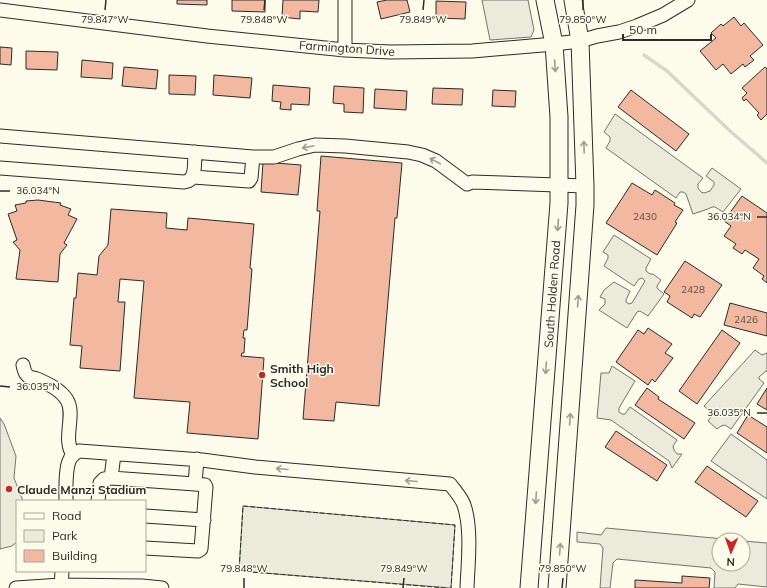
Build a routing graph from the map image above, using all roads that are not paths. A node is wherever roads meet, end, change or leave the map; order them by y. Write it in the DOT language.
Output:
graph roads {
  1 [pos="345,0"];
  2 [pos="545,0"];
  3 [pos="573,0"];
  4 [pos="688,0"];
  5 [pos="0,10"];
  6 [pos="580,41"];
  7 [pos="554,44"];
  8 [pos="345,50"];
  9 [pos="0,136"];
  10 [pos="195,152"];
  11 [pos="253,157"];
  12 [pos="0,168"];
  13 [pos="193,177"];
  14 [pos="559,186"];
  15 [pos="585,186"];
  16 [pos="23,365"];
  17 [pos="114,454"];
  18 [pos="73,455"];
  19 [pos="200,460"];
  20 [pos="111,478"];
  21 [pos="195,484"];
  22 [pos="66,500"];
  23 [pos="98,500"];
  24 [pos="146,516"];
  25 [pos="204,520"];
  26 [pos="146,548"];
  27 [pos="62,572"];
  28 [pos="61,586"];
  29 [pos="16,588"];
  30 [pos="157,588"];
  31 [pos="162,588"];
  32 [pos="467,588"];
  33 [pos="529,588"];
  34 [pos="557,588"];
  1 -- 8 [label="street"];
  2 -- 7 [label="main road, South Holden Road"];
  3 -- 6 [label="main road"];
  4 -- 6 [label="street, Farmington Drive"];
  5 -- 8 [label="street, Farmington Drive"];
  6 -- 7 [label="street, Farmington Drive"];
  15 -- 6 [label="main road, one-way"];
  7 -- 8 [label="street, Farmington Drive"];
  7 -- 14 [label="main road, South Holden Road, one-way"];
  9 -- 10 [label="street"];
  10 -- 11 [label="street"];
  10 -- 13 [label="street"];
  11 -- 13 [label="street"];
  14 -- 11 [label="street, one-way"];
  12 -- 13 [label="street"];
  14 -- 15 [label="street"];
  14 -- 33 [label="main road, South Holden Road, one-way"];
  34 -- 15 [label="main road, one-way"];
  16 -- 18 [label="street"];
  17 -- 18 [label="street"];
  17 -- 19 [label="street"];
  17 -- 20 [label="street"];
  18 -- 22 [label="street"];
  19 -- 21 [label="street"];
  32 -- 19 [label="street, one-way"];
  20 -- 21 [label="street"];
  20 -- 23 [label="street"];
  21 -- 25 [label="street"];
  24 -- 25 [label="street"];
  25 -- 26 [label="street"];
  27 -- 28 [label="street"];
  28 -- 29 [label="street"];
  28 -- 30 [label="street"];
  30 -- 31 [label="street"];
}
